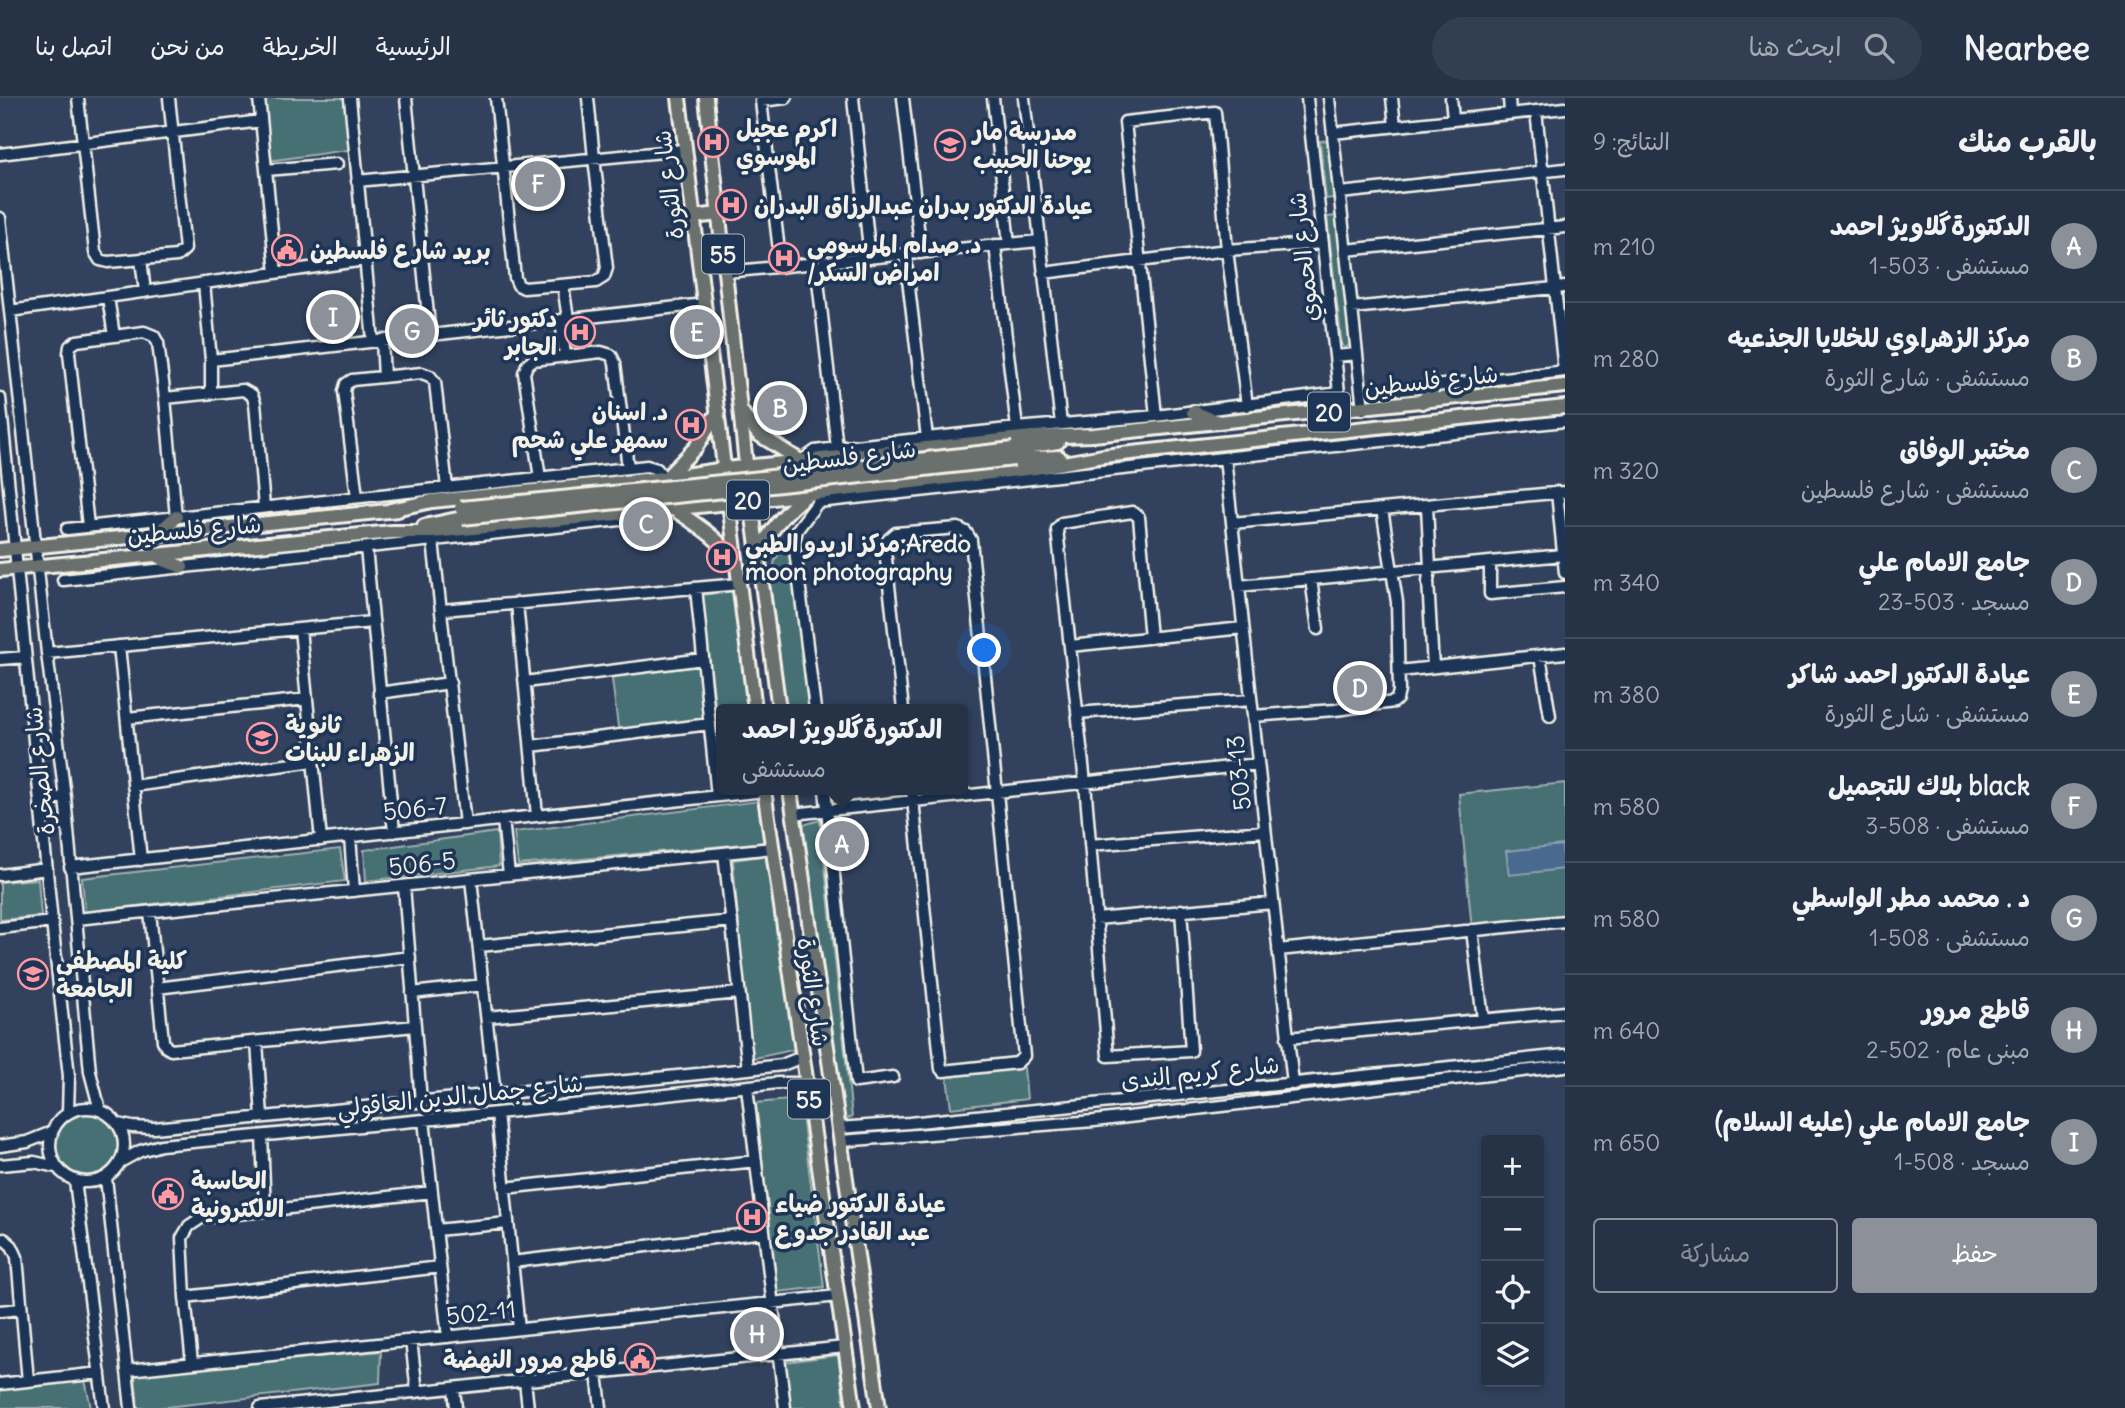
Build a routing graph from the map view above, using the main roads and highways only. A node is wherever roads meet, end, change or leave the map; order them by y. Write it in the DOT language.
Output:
graph roads {
  1 [pos="679,98"];
  2 [pos="706,98"];
  3 [pos="719,214"];
  4 [pos="693,217"];
  5 [pos="1435,386"];
  6 [pos="1565,386"];
  7 [pos="1422,402"];
  8 [pos="1565,407"];
  9 [pos="740,410"];
  10 [pos="718,411"];
  11 [pos="1193,412"];
  12 [pos="1220,422"];
  13 [pos="1398,424"];
  14 [pos="1093,435"];
  15 [pos="1399,438"];
  16 [pos="1013,454"];
  17 [pos="1103,456"];
  18 [pos="801,461"];
  19 [pos="746,470"];
  20 [pos="725,472"];
  21 [pos="665,478"];
  22 [pos="750,496"];
  23 [pos="814,498"];
  24 [pos="728,499"];
  25 [pos="390,510"];
  26 [pos="675,510"];
  27 [pos="462,513"];
  28 [pos="176,517"];
  29 [pos="392,532"];
  30 [pos="148,536"];
  31 [pos="0,550"];
  32 [pos="154,554"];
  33 [pos="758,555"];
  34 [pos="737,564"];
  35 [pos="182,567"];
  36 [pos="0,570"];
  37 [pos="754,704"];
  38 [pos="778,704"];
  39 [pos="765,795"];
  40 [pos="791,795"];
  41 [pos="811,942"];
  42 [pos="786,945"];
  43 [pos="854,1408"];
  44 [pos="879,1408"];
  1 -- 4 [label="main road, شارع الثورة / 55"];
  2 -- 3 [label="main road, شارع الثورة / 55"];
  3 -- 4 [label="main road"];
  3 -- 9 [label="main road, شارع الثورة / 55"];
  4 -- 10 [label="main road, شارع الثورة / 55"];
  5 -- 7 [label="main road"];
  6 -- 7 [label="main road, شارع فلسطين / 20"];
  7 -- 12 [label="main road, شارع فلسطين / 20"];
  8 -- 13 [label="main road, شارع فلسطين / 20"];
  9 -- 18 [label="main road"];
  9 -- 19 [label="main road, شارع الثورة / 55"];
  10 -- 20 [label="main road, شارع الثورة / 55"];
  10 -- 21 [label="main road"];
  11 -- 12 [label="main road"];
  12 -- 14 [label="main road, شارع فلسطين / 20"];
  13 -- 15 [label="main road"];
  13 -- 17 [label="main road, شارع فلسطين / 20"];
  14 -- 16 [label="main road, شارع فلسطين / 20"];
  14 -- 18 [label="main road, شارع فلسطين / 20"];
  16 -- 17 [label="main road, شارع فلسطين / 20"];
  16 -- 27 [label="main road, شارع فلسطين / 20, bridge"];
  17 -- 23 [label="main road, شارع فلسطين / 20"];
  18 -- 19 [label="main road, شارع فلسطين / 20"];
  19 -- 20 [label="main road, شارع فلسطين / 20"];
  20 -- 21 [label="main road, شارع فلسطين / 20"];
  21 -- 25 [label="main road, شارع فلسطين / 20"];
  22 -- 23 [label="main road, شارع فلسطين / 20"];
  22 -- 24 [label="main road, شارع فلسطين / 20"];
  22 -- 33 [label="main road"];
  23 -- 33 [label="main road"];
  24 -- 26 [label="main road, شارع فلسطين / 20"];
  24 -- 34 [label="main road"];
  25 -- 27 [label="main road, شارع فلسطين / 20"];
  25 -- 30 [label="main road, شارع فلسطين / 20"];
  26 -- 29 [label="main road, شارع فلسطين / 20"];
  26 -- 34 [label="main road"];
  27 -- 29 [label="main road, شارع فلسطين / 20"];
  28 -- 30 [label="main road"];
  29 -- 32 [label="main road, شارع فلسطين / 20"];
  30 -- 31 [label="main road, شارع فلسطين / 20"];
  32 -- 35 [label="main road"];
  32 -- 36 [label="main road, شارع فلسطين / 20"];
  33 -- 38 [label="main road"];
  34 -- 37 [label="main road"];
  39 -- 42 [label="main road, شارع الثورة / 55"];
  40 -- 41 [label="main road, شارع الثورة / 55"];
  41 -- 42 [label="main road"];
  41 -- 44 [label="main road, شارع الثورة / 55"];
  42 -- 43 [label="main road, شارع الثورة / 55"];
}
